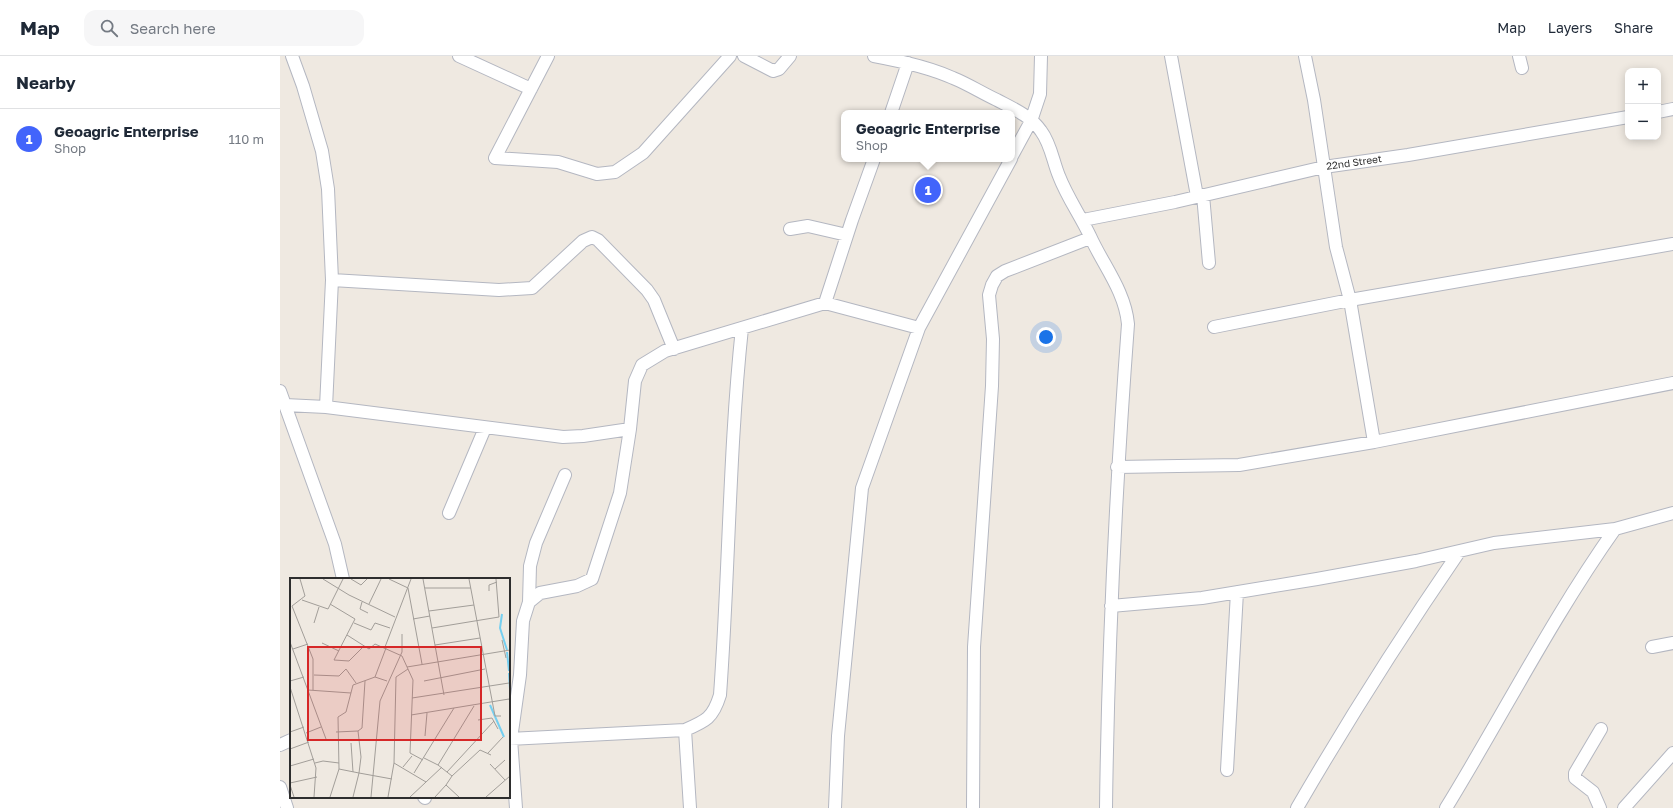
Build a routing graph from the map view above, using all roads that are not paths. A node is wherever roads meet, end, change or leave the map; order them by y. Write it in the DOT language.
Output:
graph roads {
  1 [pos="292,56"];
  2 [pos="459,56"];
  3 [pos="548,56"];
  4 [pos="730,56"];
  5 [pos="744,56"];
  6 [pos="790,56"];
  7 [pos="874,56"];
  8 [pos="1042,56"];
  9 [pos="1171,56"];
  10 [pos="1305,56"];
  11 [pos="902,60"];
  12 [pos="530,89"];
  13 [pos="1673,109"];
  14 [pos="892,110"];
  15 [pos="1661,111"];
  16 [pos="1625,118"];
  17 [pos="1031,121"];
  18 [pos="1015,150"];
  19 [pos="873,162"];
  20 [pos="1008,162"];
  21 [pos="1324,167"];
  22 [pos="1200,196"];
  23 [pos="1083,220"];
  24 [pos="790,229"];
  25 [pos="847,235"];
  26 [pos="1090,238"];
  27 [pos="1673,244"];
  28 [pos="1209,263"];
  29 [pos="332,280"];
  30 [pos="1350,300"];
  31 [pos="825,303"];
  32 [pos="1214,327"];
  33 [pos="742,328"];
  34 [pos="919,328"];
  35 [pos="674,348"];
  36 [pos="1673,383"];
  37 [pos="280,391"];
  38 [pos="285,405"];
  39 [pos="326,407"];
  40 [pos="485,428"];
  41 [pos="630,429"];
  42 [pos="1374,442"];
  43 [pos="1118,467"];
  44 [pos="565,475"];
  45 [pos="449,513"];
  46 [pos="1673,513"];
  47 [pos="1615,529"];
  48 [pos="1459,552"];
  49 [pos="343,578"];
  50 [pos="1237,592"];
  51 [pos="529,602"];
  52 [pos="1111,606"];
  53 [pos="1673,643"];
  54 [pos="1652,647"];
  55 [pos="685,730"];
  56 [pos="1601,730"];
  57 [pos="510,739"];
  58 [pos="290,740"];
  59 [pos="280,745"];
  60 [pos="1673,753"];
  61 [pos="1227,770"];
  62 [pos="280,787"];
  63 [pos="287,808"];
  64 [pos="516,808"];
  65 [pos="690,808"];
  66 [pos="834,808"];
  67 [pos="973,808"];
  68 [pos="1106,808"];
  69 [pos="1297,808"];
  70 [pos="1446,808"];
  71 [pos="1600,808"];
  72 [pos="1624,808"];
  1 -- 29 [label="street"];
  2 -- 12 [label="street"];
  3 -- 12 [label="street"];
  4 -- 12 [label="street"];
  5 -- 6 [label="street"];
  7 -- 11 [label="street"];
  8 -- 17 [label="street"];
  9 -- 22 [label="street"];
  10 -- 21 [label="street"];
  11 -- 14 [label="street"];
  11 -- 17 [label="street"];
  13 -- 15 [label="street"];
  16 -- 21 [label="street, 22nd Street"];
  17 -- 18 [label="street"];
  17 -- 23 [label="street"];
  19 -- 25 [label="street"];
  20 -- 34 [label="street"];
  21 -- 22 [label="street, 22nd Street"];
  21 -- 30 [label="street"];
  22 -- 23 [label="street, 22nd Street"];
  22 -- 28 [label="street"];
  23 -- 26 [label="street"];
  24 -- 25 [label="street"];
  25 -- 31 [label="street"];
  26 -- 43 [label="street"];
  26 -- 67 [label="street"];
  27 -- 30 [label="street"];
  29 -- 35 [label="street"];
  29 -- 39 [label="street"];
  30 -- 32 [label="street"];
  30 -- 42 [label="street"];
  31 -- 33 [label="street"];
  31 -- 34 [label="street"];
  33 -- 35 [label="street"];
  33 -- 55 [label="street"];
  34 -- 66 [label="street"];
  35 -- 41 [label="street"];
  36 -- 42 [label="street"];
  37 -- 38 [label="street"];
  38 -- 39 [label="street"];
  38 -- 49 [label="street"];
  39 -- 40 [label="street"];
  40 -- 41 [label="street"];
  40 -- 45 [label="street"];
  41 -- 51 [label="street"];
  42 -- 43 [label="street"];
  43 -- 52 [label="street"];
  44 -- 51 [label="street"];
  46 -- 47 [label="street"];
  47 -- 48 [label="street"];
  47 -- 70 [label="street"];
  48 -- 50 [label="street"];
  48 -- 69 [label="street"];
  50 -- 52 [label="street"];
  50 -- 61 [label="street"];
  51 -- 57 [label="street"];
  52 -- 68 [label="street"];
  53 -- 54 [label="street"];
  55 -- 57 [label="street"];
  55 -- 65 [label="street"];
  56 -- 71 [label="street"];
  57 -- 64 [label="street"];
  58 -- 59 [label="street"];
  60 -- 72 [label="street"];
  62 -- 63 [label="street"];
}
